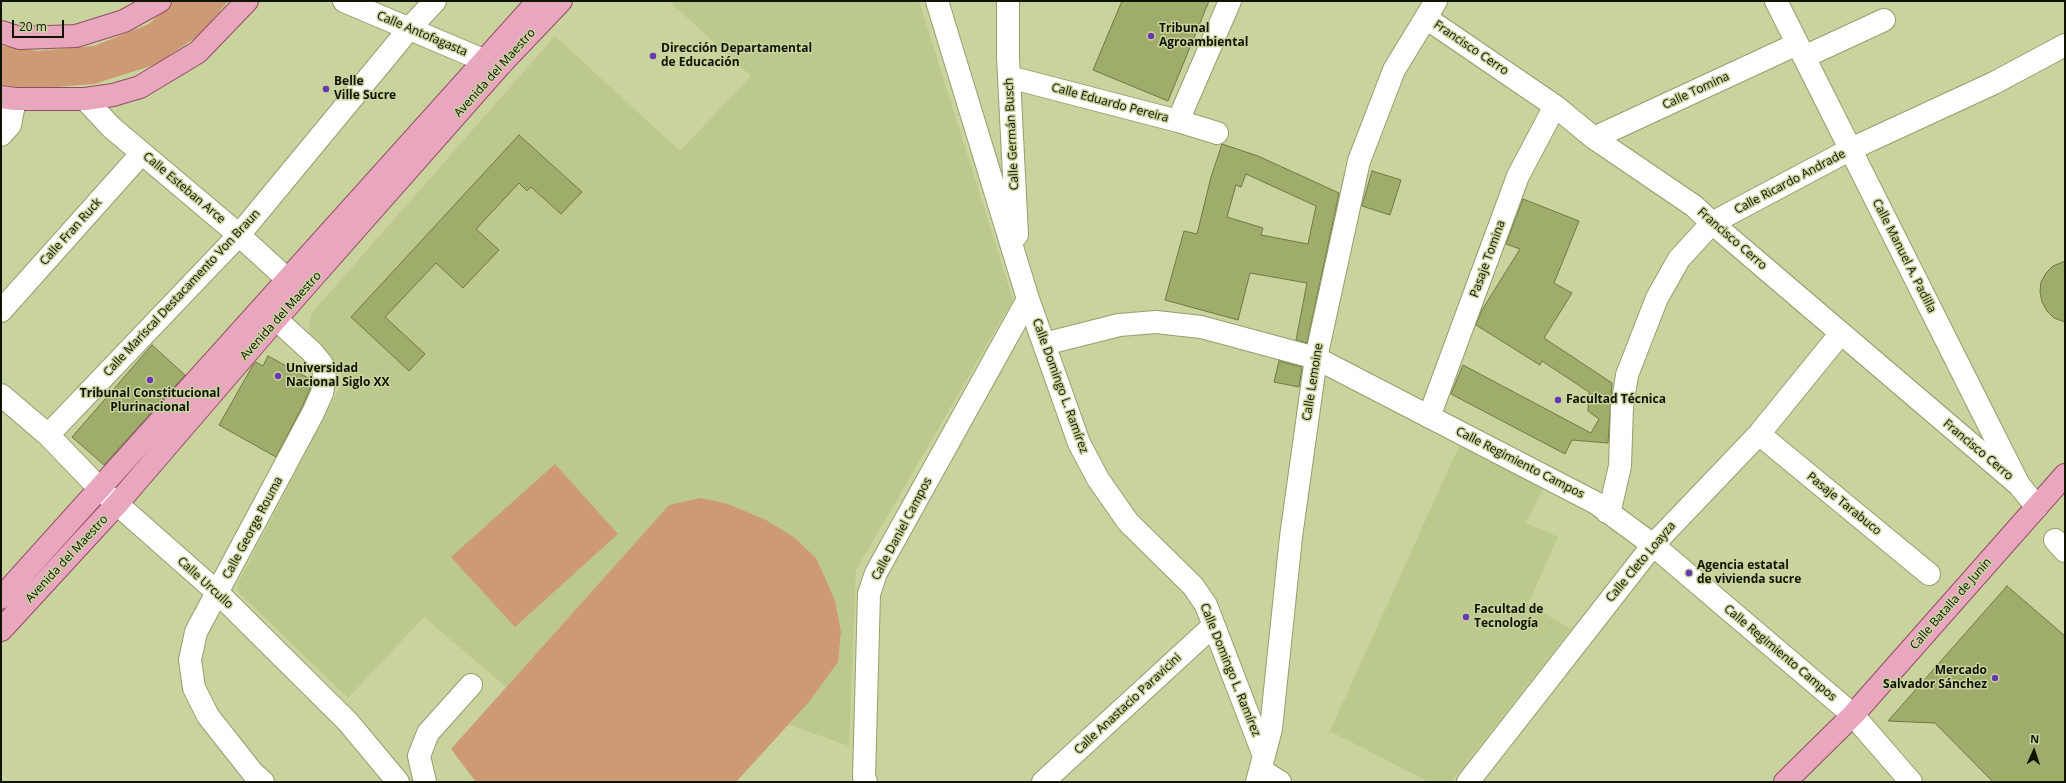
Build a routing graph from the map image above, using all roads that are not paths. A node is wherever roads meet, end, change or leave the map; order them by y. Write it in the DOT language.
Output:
graph roads {
  1 [pos="160,1"];
  2 [pos="247,1"];
  3 [pos="344,1"];
  4 [pos="435,1"];
  5 [pos="538,1"];
  6 [pos="561,1"];
  7 [pos="936,1"];
  8 [pos="1008,1"];
  9 [pos="1230,1"];
  10 [pos="1776,1"];
  11 [pos="1431,9"];
  12 [pos="1884,20"];
  13 [pos="409,29"];
  14 [pos="1,32"];
  15 [pos="2065,45"];
  16 [pos="1801,50"];
  17 [pos="492,62"];
  18 [pos="1009,77"];
  19 [pos="8,98"];
  20 [pos="85,99"];
  21 [pos="1555,106"];
  22 [pos="1178,121"];
  23 [pos="1217,133"];
  24 [pos="1,135"];
  25 [pos="1594,138"];
  26 [pos="1851,149"];
  27 [pos="142,153"];
  28 [pos="1712,223"];
  29 [pos="239,235"];
  30 [pos="1018,266"];
  31 [pos="295,284"];
  32 [pos="1028,299"];
  33 [pos="1,311"];
  34 [pos="276,319"];
  35 [pos="1841,333"];
  36 [pos="1044,344"];
  37 [pos="1316,358"];
  38 [pos="1,394"];
  39 [pos="1429,417"];
  40 [pos="1759,434"];
  41 [pos="48,435"];
  42 [pos="2065,475"];
  43 [pos="2019,485"];
  44 [pos="99,488"];
  45 [pos="117,504"];
  46 [pos="2037,507"];
  47 [pos="1607,512"];
  48 [pos="1653,545"];
  49 [pos="1929,574"];
  50 [pos="218,593"];
  51 [pos="1,598"];
  52 [pos="1213,626"];
  53 [pos="1,630"];
  54 [pos="471,685"];
  55 [pos="1853,715"];
  56 [pos="1260,769"];
  57 [pos="254,779"];
  58 [pos="398,782"];
  59 [pos="424,782"];
  60 [pos="866,782"];
  61 [pos="1043,782"];
  62 [pos="1280,782"];
  63 [pos="1468,782"];
  64 [pos="1784,782"];
  65 [pos="1911,782"];
  1 -- 14 [label="main road"];
  2 -- 20 [label="main road"];
  3 -- 13 [label="street, Calle Antofagasta"];
  4 -- 13 [label="street, Calle Mariscal Destacamento Von Braun"];
  5 -- 17 [label="main road, Avenida del Maestro"];
  6 -- 17 [label="main road, Avenida del Maestro"];
  7 -- 30 [label="street, Calle Domingo L. Ramírez"];
  8 -- 18 [label="street, Calle Germán Busch"];
  9 -- 22 [label="street, Calle Eduardo Pereira"];
  10 -- 16 [label="street, Calle Manuel A. Padilla"];
  11 -- 21 [label="street, Francisco Cerro"];
  11 -- 37 [label="street, Calle Lemoine"];
  12 -- 16 [label="street, Calle Tomina"];
  13 -- 17 [label="street, Calle Antofagasta"];
  13 -- 29 [label="street, Calle Mariscal Destacamento Von Braun"];
  15 -- 26 [label="street, Calle Ricardo Andrade"];
  16 -- 25 [label="street, Calle Tomina"];
  16 -- 26 [label="street, Calle Manuel A. Padilla"];
  17 -- 31 [label="main road, Avenida del Maestro"];
  18 -- 22 [label="street, Calle Eduardo Pereira"];
  18 -- 30 [label="street, Calle Germán Busch"];
  19 -- 20 [label="main road"];
  19 -- 24 [label="street"];
  20 -- 27 [label="street, Calle Esteban Arce"];
  21 -- 25 [label="street, Francisco Cerro"];
  21 -- 39 [label="street, Pasaje Tomina"];
  22 -- 23 [label="street"];
  25 -- 28 [label="street, Francisco Cerro"];
  26 -- 28 [label="street, Calle Ricardo Andrade"];
  26 -- 43 [label="street, Calle Manuel A. Padilla"];
  27 -- 29 [label="street, Calle Esteban Arce"];
  27 -- 33 [label="street, Calle Fran Ruck"];
  28 -- 35 [label="street, Francisco Cerro"];
  28 -- 47 [label="street, Calle Ricardo Andrade"];
  29 -- 31 [label="street, Calle Esteban Arce"];
  29 -- 41 [label="street, Calle Mariscal Destacamento Von Braun"];
  30 -- 32 [label="street, Calle Domingo L. Ramírez"];
  31 -- 34 [label="main road, Avenida del Maestro"];
  31 -- 44 [label="main road, Avenida del Maestro"];
  32 -- 36 [label="street, Calle Domingo L. Ramírez"];
  32 -- 60 [label="street, Calle Daniel Campos"];
  34 -- 45 [label="main road, Avenida del Maestro"];
  34 -- 50 [label="street, Calle George Rouma"];
  35 -- 40 [label="street, Calle Cleto Loayza"];
  35 -- 43 [label="street, Francisco Cerro"];
  36 -- 37 [label="street, Calle Regimiento Campos"];
  36 -- 52 [label="street, Calle Domingo L. Ramírez"];
  37 -- 39 [label="street, Calle Regimiento Campos"];
  37 -- 56 [label="street, Calle Lemoine"];
  38 -- 41 [label="street, Calle Urcullo"];
  39 -- 47 [label="street, Calle Regimiento Campos"];
  40 -- 48 [label="street, Calle Cleto Loayza"];
  40 -- 49 [label="street, Pasaje Tarabuco"];
  41 -- 44 [label="street, Calle Urcullo"];
  42 -- 46 [label="main road, Calle Batalla de Junín"];
  43 -- 46 [label="street, Calle Manuel A. Padilla"];
  44 -- 45 [label="street, Calle Urcullo"];
  44 -- 51 [label="main road, Avenida del Maestro"];
  45 -- 50 [label="street, Calle Urcullo"];
  45 -- 53 [label="main road, Avenida del Maestro"];
  46 -- 55 [label="main road, Calle Batalla de Junín"];
  47 -- 48 [label="street, Calle Regimiento Campos"];
  48 -- 55 [label="street, Calle Regimiento Campos"];
  48 -- 63 [label="street, Calle Cleto Loayza"];
  50 -- 57 [label="street, Calle George Rouma"];
  50 -- 58 [label="street, Calle Urcullo"];
  52 -- 56 [label="street, Calle Domingo L. Ramírez"];
  52 -- 61 [label="street, Calle Anastacio Paravicini"];
  54 -- 59 [label="street"];
  55 -- 64 [label="main road, Calle Batalla de Junín"];
  55 -- 65 [label="street, Calle Regimiento Campos"];
  56 -- 62 [label="street"];
}
